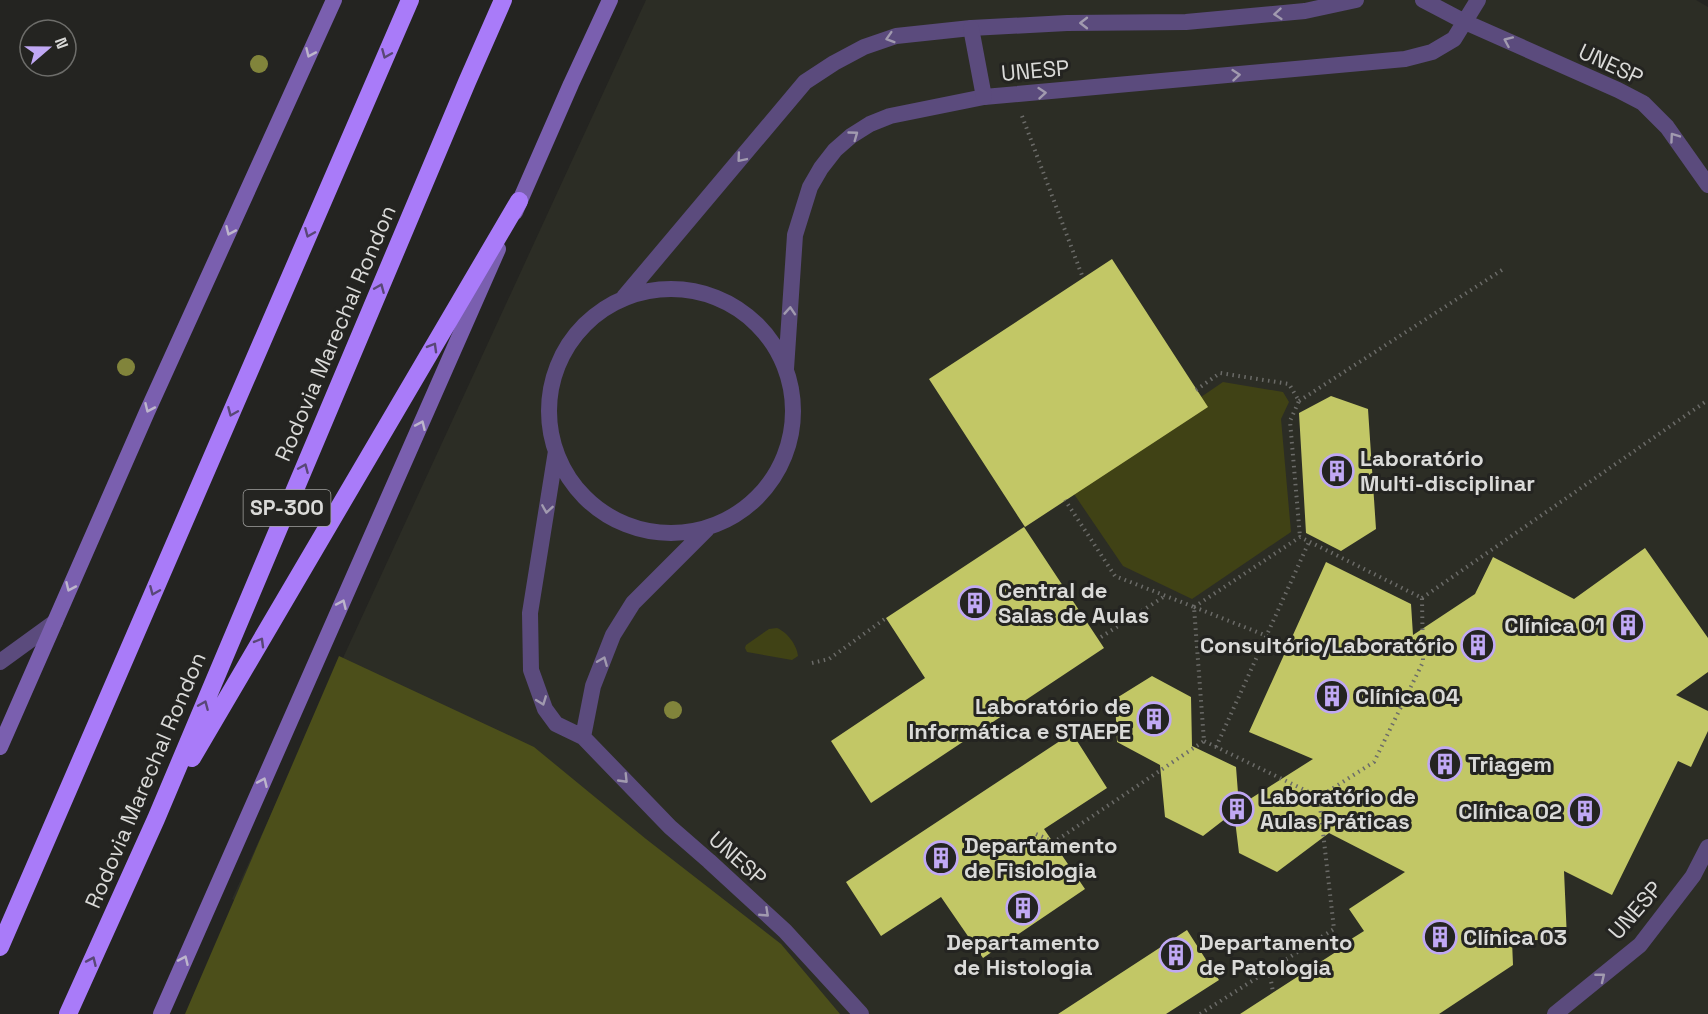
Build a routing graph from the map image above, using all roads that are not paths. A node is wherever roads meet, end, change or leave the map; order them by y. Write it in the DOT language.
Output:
graph roads {
  1 [pos="334,0"];
  2 [pos="410,0"];
  3 [pos="503,0"];
  4 [pos="610,0"];
  5 [pos="1356,0"];
  6 [pos="1423,0"];
  7 [pos="1478,0"];
  8 [pos="1465,22"];
  9 [pos="971,28"];
  10 [pos="984,97"];
  11 [pos="1708,185"];
  12 [pos="519,201"];
  13 [pos="624,297"];
  14 [pos="786,369"];
  15 [pos="556,452"];
  16 [pos="707,529"];
  17 [pos="55,622"];
  18 [pos="0,662"];
  19 [pos="583,737"];
  20 [pos="0,747"];
  21 [pos="156,819"];
  22 [pos="1708,847"];
  23 [pos="30,878"];
  24 [pos="0,915"];
  25 [pos="0,947"];
  26 [pos="68,1014"];
  27 [pos="161,1014"];
  28 [pos="861,1014"];
  29 [pos="1555,1014"];
  1 -- 17 [label="main road, one-way"];
  2 -- 23 [label="highway, one-way"];
  21 -- 3 [label="highway, Rodovia Marechal Rondon / SP-300, one-way"];
  4 -- 12 [label="main road"];
  5 -- 9 [label="street, UNESP, one-way"];
  6 -- 8 [label="street, UNESP"];
  7 -- 8 [label="street, UNESP"];
  10 -- 8 [label="street, UNESP, one-way"];
  11 -- 8 [label="street, UNESP, one-way"];
  9 -- 10 [label="street"];
  9 -- 13 [label="street, UNESP, one-way"];
  14 -- 10 [label="street, UNESP, one-way"];
  21 -- 12 [label="highway, one-way"];
  27 -- 12 [label="main road, one-way"];
  13 -- 14 [label="street, UNESP"];
  13 -- 15 [label="street, UNESP"];
  14 -- 16 [label="street, UNESP"];
  15 -- 16 [label="street, UNESP"];
  15 -- 19 [label="street, UNESP, one-way"];
  19 -- 16 [label="street, UNESP, one-way"];
  17 -- 18 [label="street"];
  17 -- 20 [label="main road"];
  19 -- 28 [label="street, UNESP, one-way"];
  26 -- 21 [label="highway, Rodovia Marechal Rondon / SP-300, one-way"];
  29 -- 22 [label="street, UNESP, one-way"];
  23 -- 24 [label="highway"];
  23 -- 25 [label="highway"];
}
